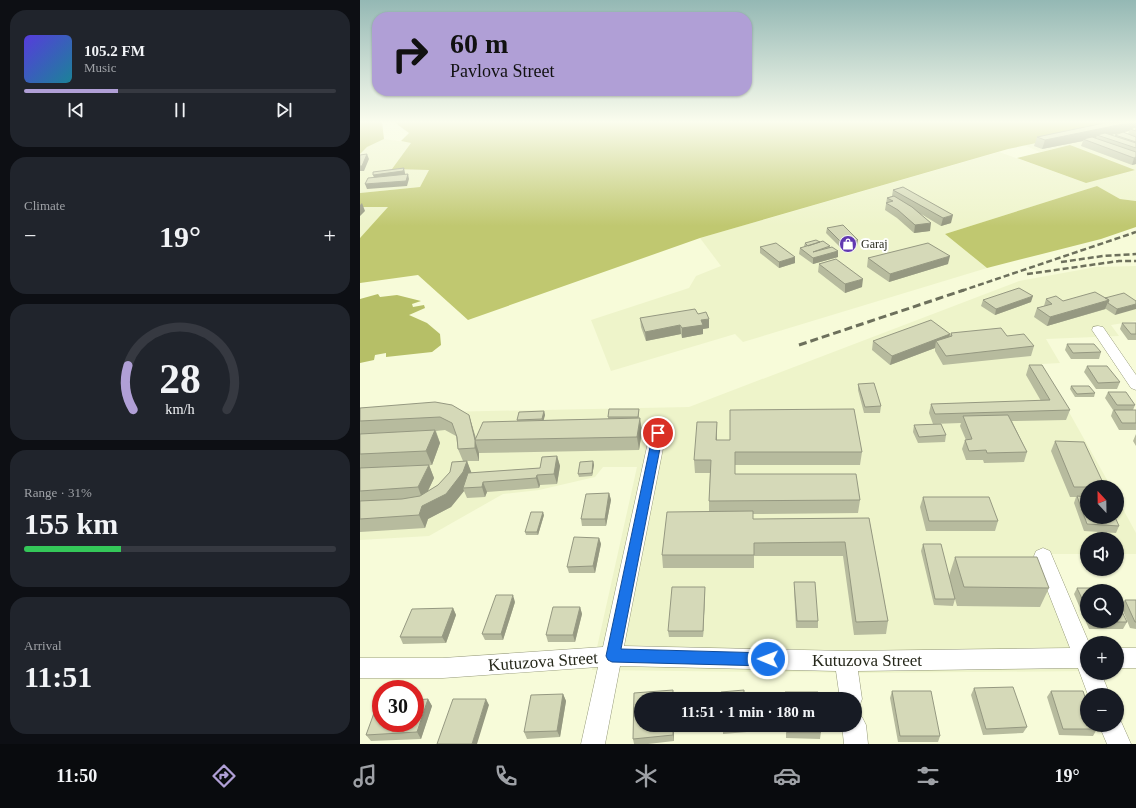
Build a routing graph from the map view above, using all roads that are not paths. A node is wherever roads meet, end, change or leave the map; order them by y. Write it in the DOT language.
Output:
graph roads {
  1 [pos="1098,330"];
  2 [pos="1136,385"];
  3 [pos="658,433"];
  4 [pos="1043,556"];
  5 [pos="1080,647"];
  6 [pos="612,656"];
  7 [pos="1124,658"];
  8 [pos="1136,658"];
  9 [pos="846,661"];
  10 [pos="1080,664"];
  11 [pos="360,668"];
  12 [pos="850,692"];
  13 [pos="855,732"];
  14 [pos="1114,732"];
  15 [pos="593,744"];
  16 [pos="856,744"];
  17 [pos="1119,744"];
  1 -- 2 [label="street"];
  3 -- 6 [label="street"];
  4 -- 5 [label="street"];
  6 -- 9 [label="street, Kutuzova Street"];
  6 -- 11 [label="street, Kutuzova Street"];
  6 -- 15 [label="street"];
  7 -- 8 [label="street"];
  9 -- 10 [label="street, Kutuzova Street"];
  9 -- 12 [label="street"];
  13 -- 16 [label="street"];
  14 -- 17 [label="street"];
}
